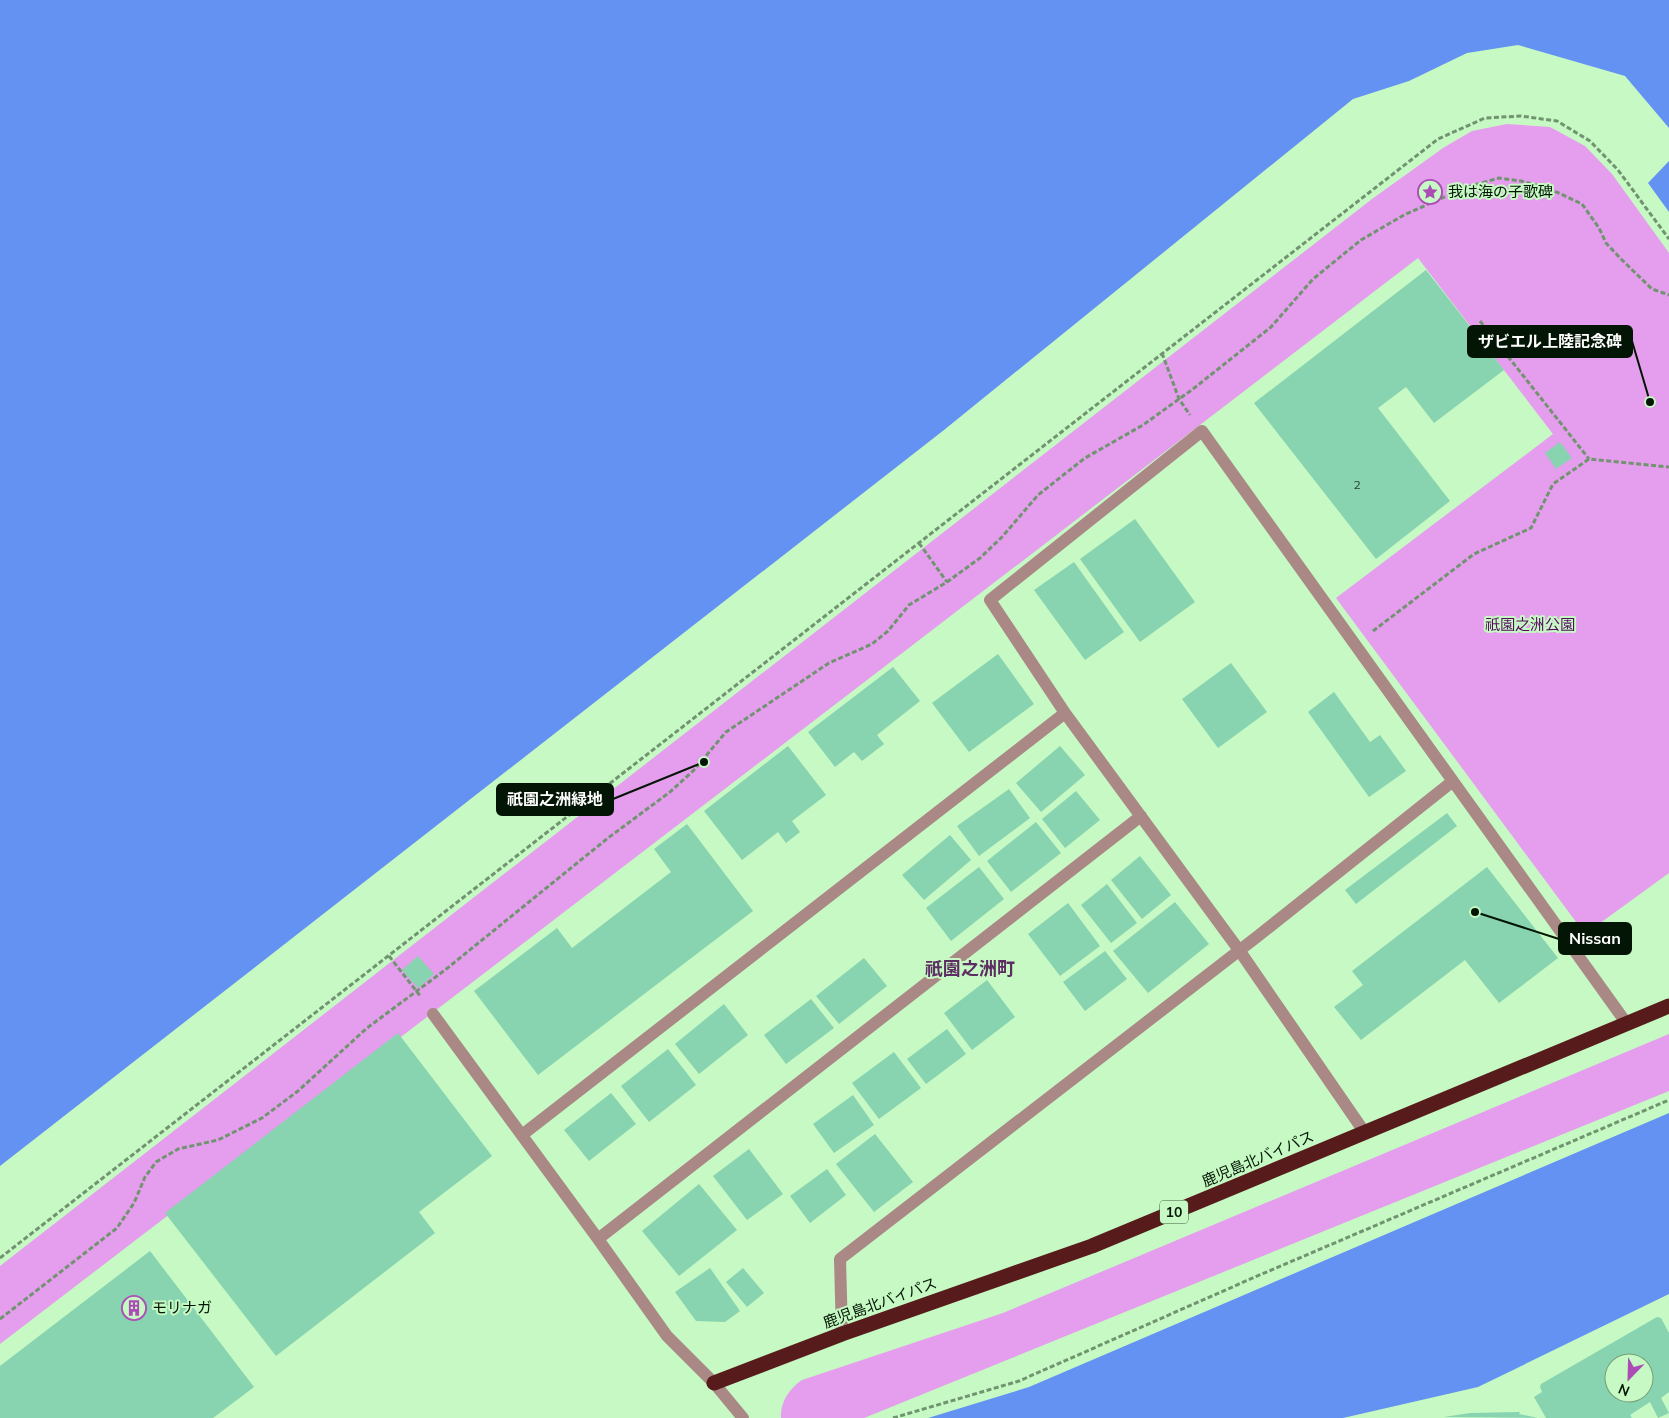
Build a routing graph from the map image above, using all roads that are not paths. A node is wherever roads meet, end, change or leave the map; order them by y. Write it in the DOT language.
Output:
graph roads {
  1 [pos="1065,714"];
  2 [pos="1453,781"];
  3 [pos="1142,816"];
  4 [pos="1239,950"];
  5 [pos="1669,1006"];
  6 [pos="433,1014"];
  7 [pos="1627,1024"];
  8 [pos="1365,1133"];
  9 [pos="522,1135"];
  10 [pos="598,1240"];
  11 [pos="842,1334"];
  12 [pos="714,1383"];
  13 [pos="743,1418"];
  1 -- 2 [label="street"];
  1 -- 3 [label="street"];
  1 -- 9 [label="street"];
  2 -- 4 [label="street"];
  2 -- 7 [label="street"];
  3 -- 4 [label="street"];
  3 -- 10 [label="street"];
  4 -- 8 [label="street"];
  4 -- 11 [label="street"];
  5 -- 7 [label="highway, 鹿児島北バイパス / 10"];
  6 -- 9 [label="street"];
  7 -- 8 [label="highway, 鹿児島北バイパス / 10"];
  8 -- 11 [label="highway, 鹿児島北バイパス / 10"];
  9 -- 10 [label="street"];
  10 -- 12 [label="street"];
  11 -- 12 [label="highway, 鹿児島北バイパス / 10"];
  12 -- 13 [label="street"];
}
